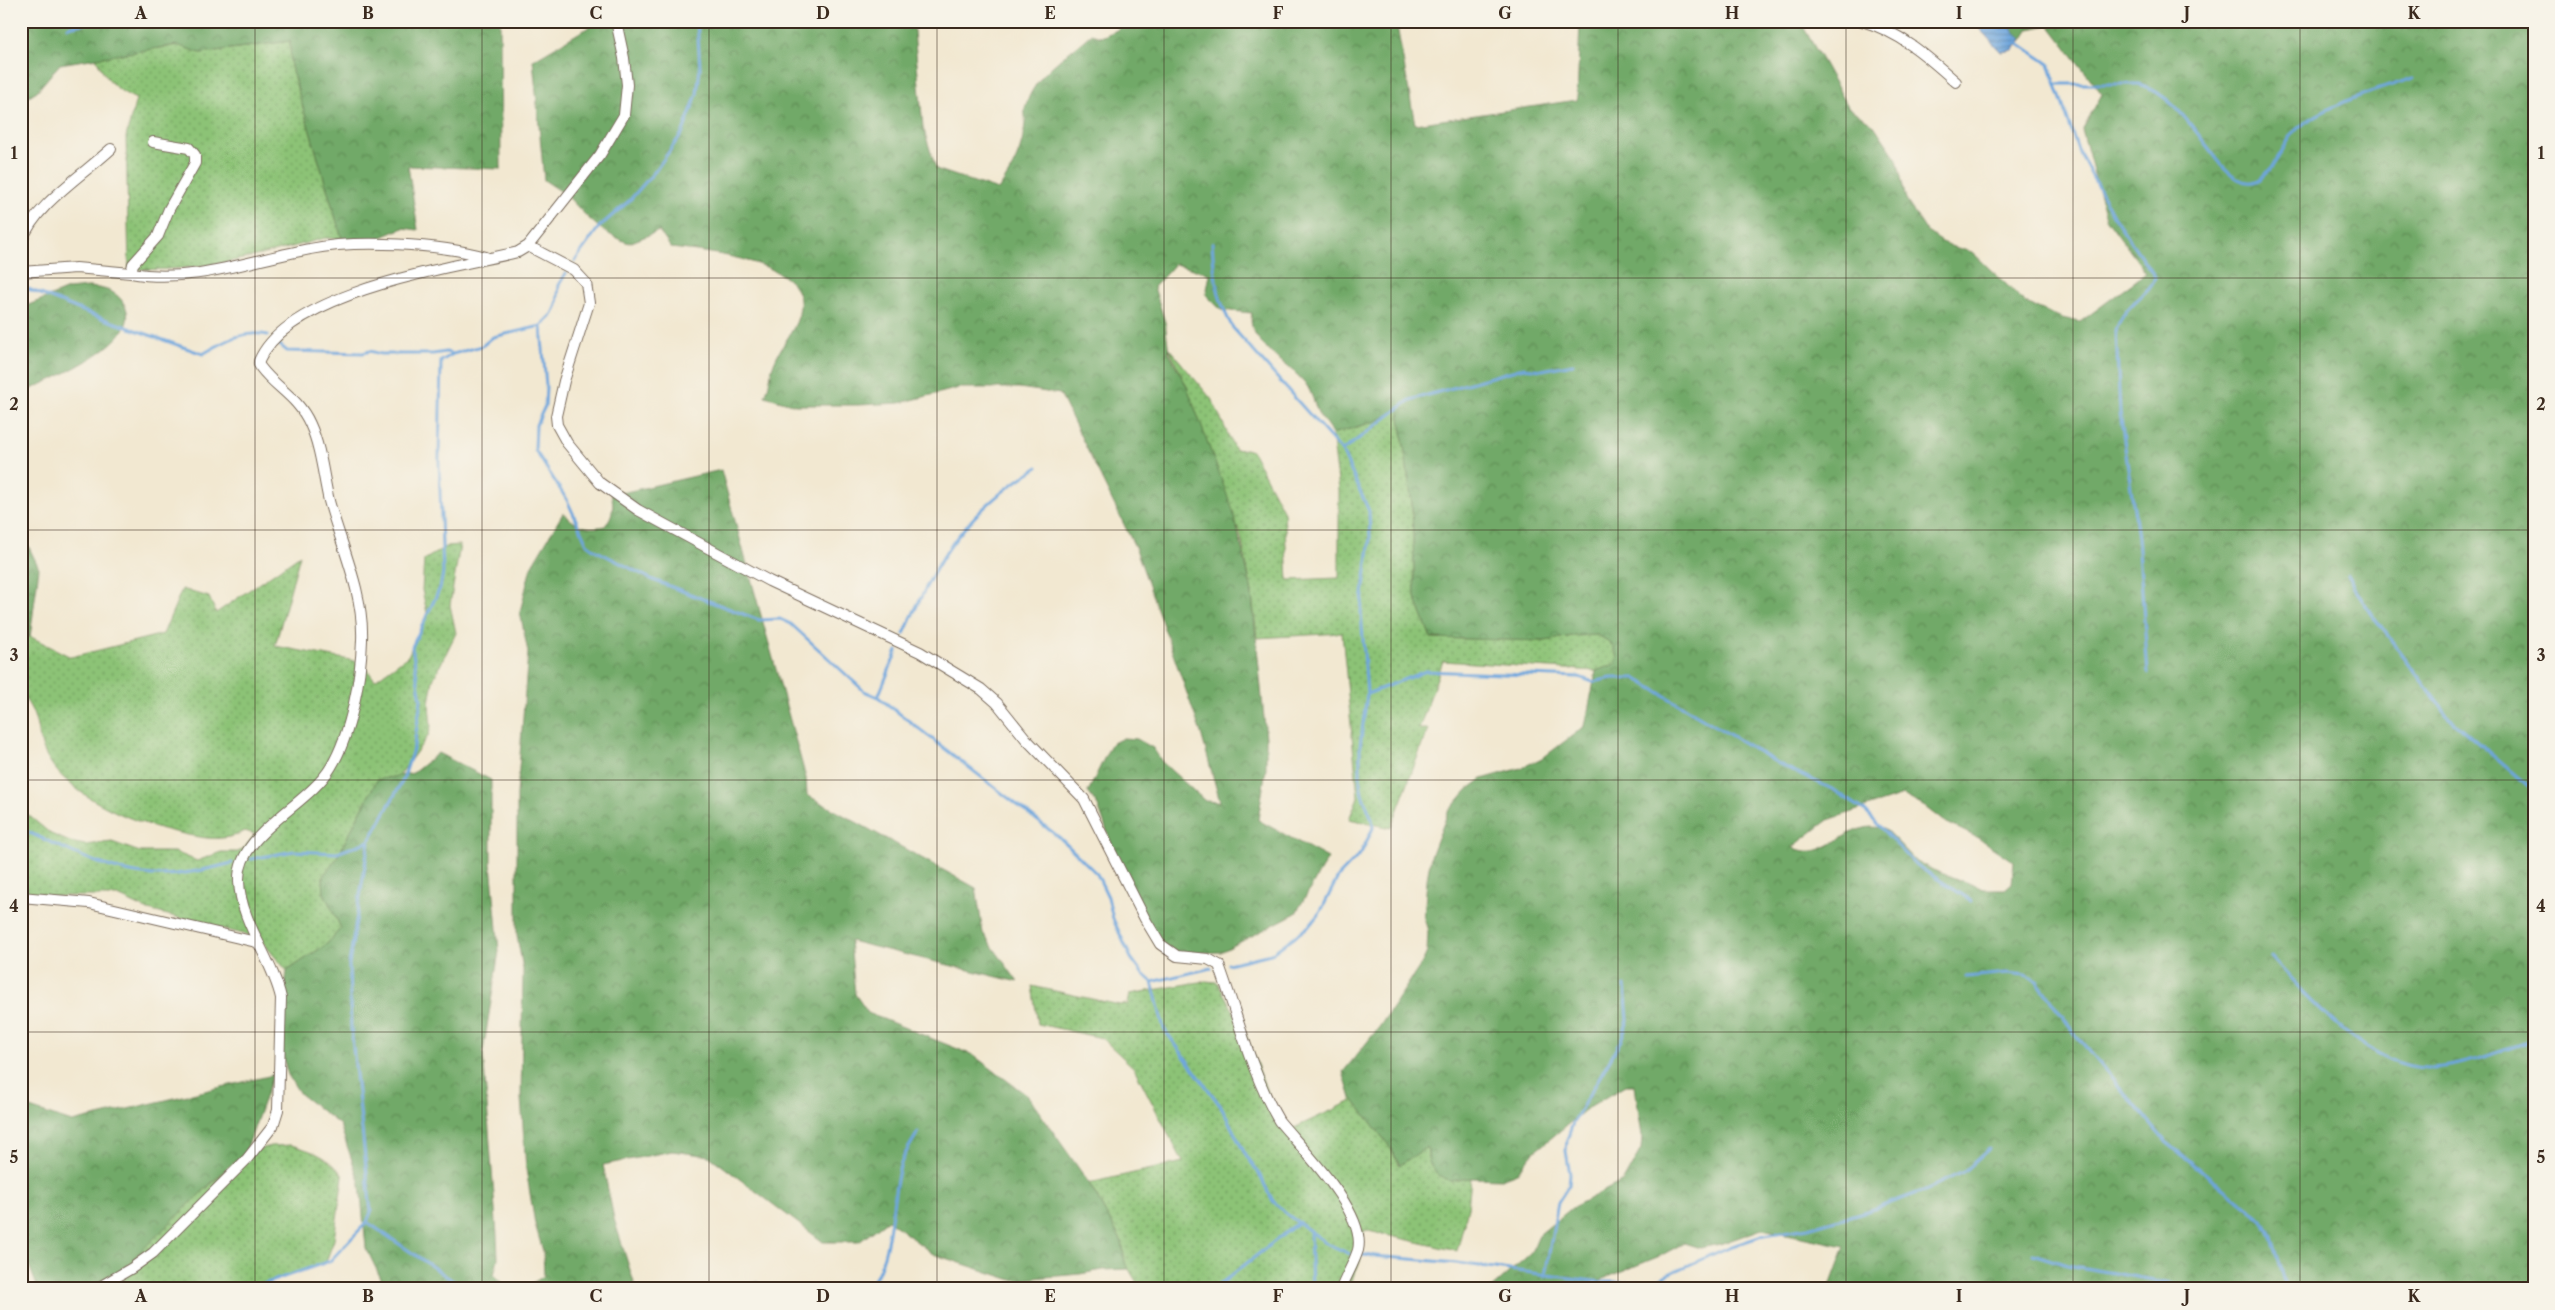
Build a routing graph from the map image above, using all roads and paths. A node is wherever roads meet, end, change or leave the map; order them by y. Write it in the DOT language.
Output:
graph roads {
  1 [pos="616,21"];
  2 [pos="1862,21"];
  3 [pos="1956,82"];
  4 [pos="154,142"];
  5 [pos="111,149"];
  6 [pos="21,243"];
  7 [pos="528,246"];
  8 [pos="487,257"];
  9 [pos="21,272"];
  10 [pos="131,273"];
  11 [pos="21,897"];
  12 [pos="256,942"];
  13 [pos="96,1289"];
  14 [pos="1341,1289"];
  1 -- 7 [label="street"];
  2 -- 3 [label="street"];
  4 -- 10 [label="street"];
  5 -- 6 [label="street"];
  7 -- 8 [label="street"];
  7 -- 14 [label="street"];
  8 -- 10 [label="street"];
  8 -- 12 [label="street"];
  9 -- 10 [label="street"];
  11 -- 12 [label="street"];
  12 -- 13 [label="street"];
}
